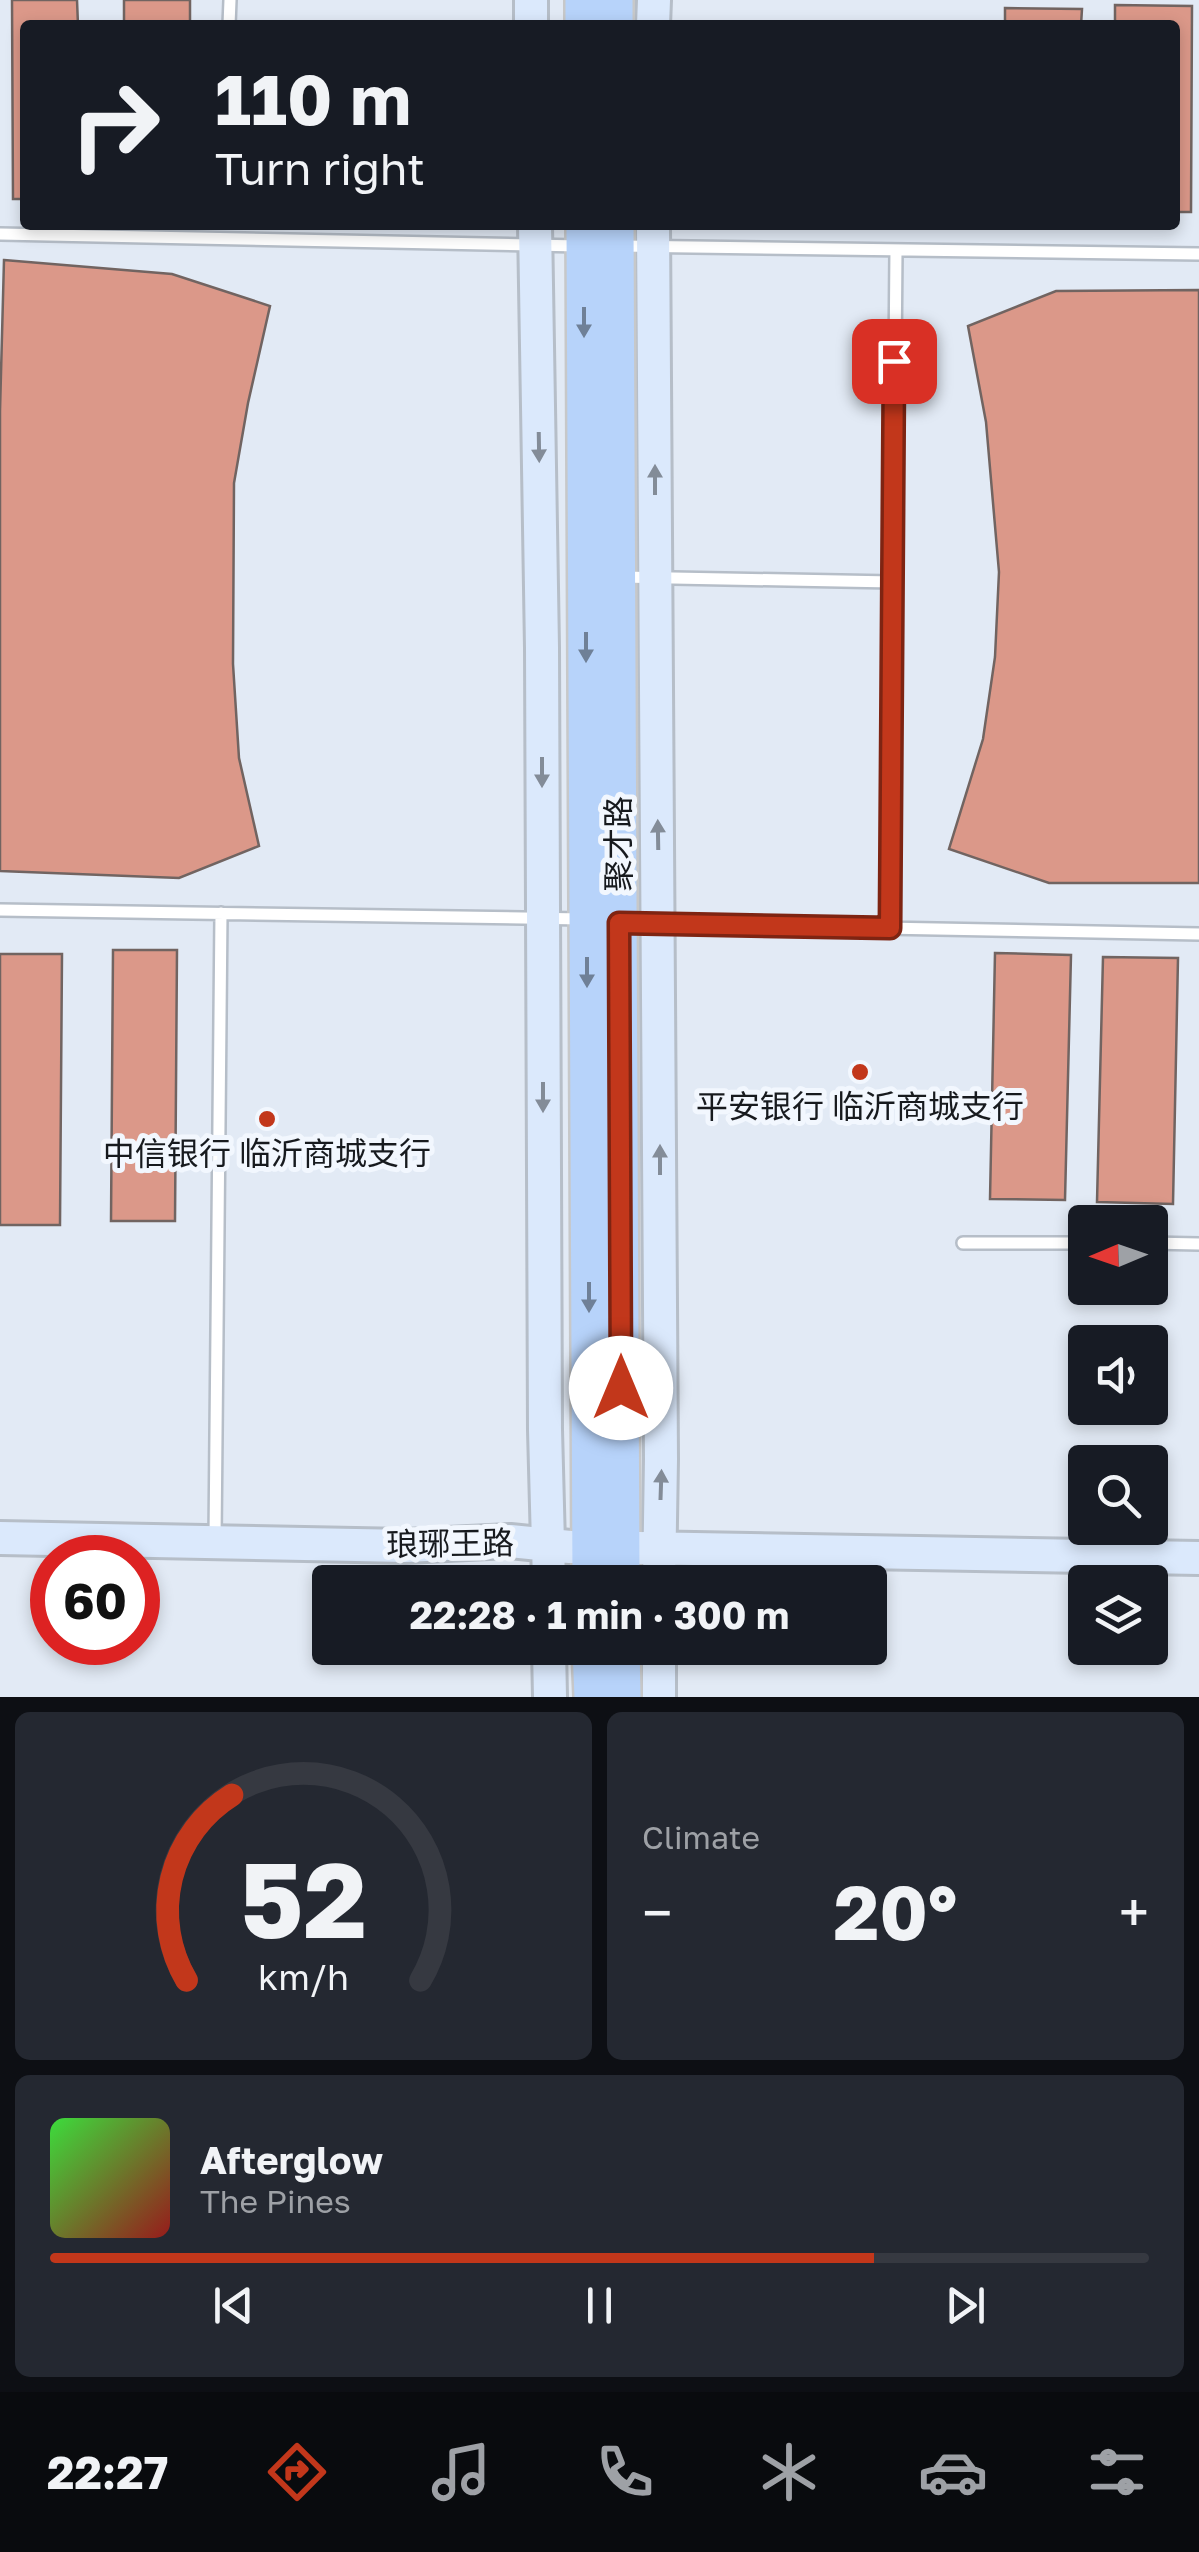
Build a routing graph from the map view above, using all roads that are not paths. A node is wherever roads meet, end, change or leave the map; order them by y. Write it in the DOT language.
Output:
graph roads {
  1 [pos="227,232"];
  2 [pos="0,234"];
  3 [pos="536,235"];
  4 [pos="600,236"];
  5 [pos="653,236"];
  6 [pos="896,250"];
  7 [pos="1199,254"];
  8 [pos="617,577"];
  9 [pos="655,578"];
  10 [pos="892,582"];
  11 [pos="0,910"];
  12 [pos="221,913"];
  13 [pos="542,919"];
  14 [pos="603,921"];
  15 [pos="659,924"];
  16 [pos="890,928"];
  17 [pos="1199,934"];
  18 [pos="963,1243"];
  19 [pos="1068,1243"];
  20 [pos="1168,1244"];
  21 [pos="1199,1244"];
  22 [pos="0,1538"];
  23 [pos="215,1542"];
  24 [pos="548,1545"];
  25 [pos="658,1548"];
  26 [pos="1199,1558"];
  27 [pos="548,1565"];
  28 [pos="606,1565"];
  29 [pos="658,1565"];
  30 [pos="549,1665"];
  31 [pos="591,1665"];
  32 [pos="623,1665"];
  33 [pos="659,1665"];
  34 [pos="550,1697"];
  35 [pos="592,1697"];
  36 [pos="624,1697"];
  37 [pos="660,1697"];
  1 -- 2 [label="lane"];
  1 -- 3 [label="lane"];
  3 -- 4 [label="lane"];
  3 -- 13 [label="street, one-way"];
  4 -- 5 [label="lane"];
  4 -- 8 [label="main road, 聚才路"];
  4 -- 14 [label="main road, 聚才路, one-way"];
  5 -- 6 [label="lane"];
  9 -- 5 [label="street, one-way"];
  6 -- 7 [label="lane"];
  6 -- 10 [label="lane"];
  8 -- 9 [label="lane"];
  8 -- 14 [label="main road, 聚才路"];
  9 -- 10 [label="lane"];
  15 -- 9 [label="street, one-way"];
  10 -- 16 [label="lane"];
  11 -- 12 [label="lane"];
  12 -- 13 [label="lane"];
  12 -- 23 [label="lane"];
  13 -- 14 [label="lane"];
  13 -- 24 [label="street, one-way"];
  14 -- 15 [label="lane"];
  14 -- 28 [label="main road, 聚才路"];
  15 -- 16 [label="lane"];
  25 -- 15 [label="street, one-way"];
  16 -- 17 [label="lane"];
  18 -- 19 [label="lane"];
  20 -- 21 [label="lane"];
  22 -- 23 [label="street, 琅琊王路"];
  23 -- 24 [label="street, 琅琊王路"];
  24 -- 27 [label="street"];
  24 -- 28 [label="street, 琅琊王路"];
  25 -- 26 [label="street, 琅琊王路"];
  25 -- 28 [label="street, 琅琊王路"];
  25 -- 29 [label="street"];
  30 -- 34 [label="street"];
  31 -- 35 [label="main road"];
  32 -- 36 [label="main road"];
  33 -- 37 [label="street"];
}
